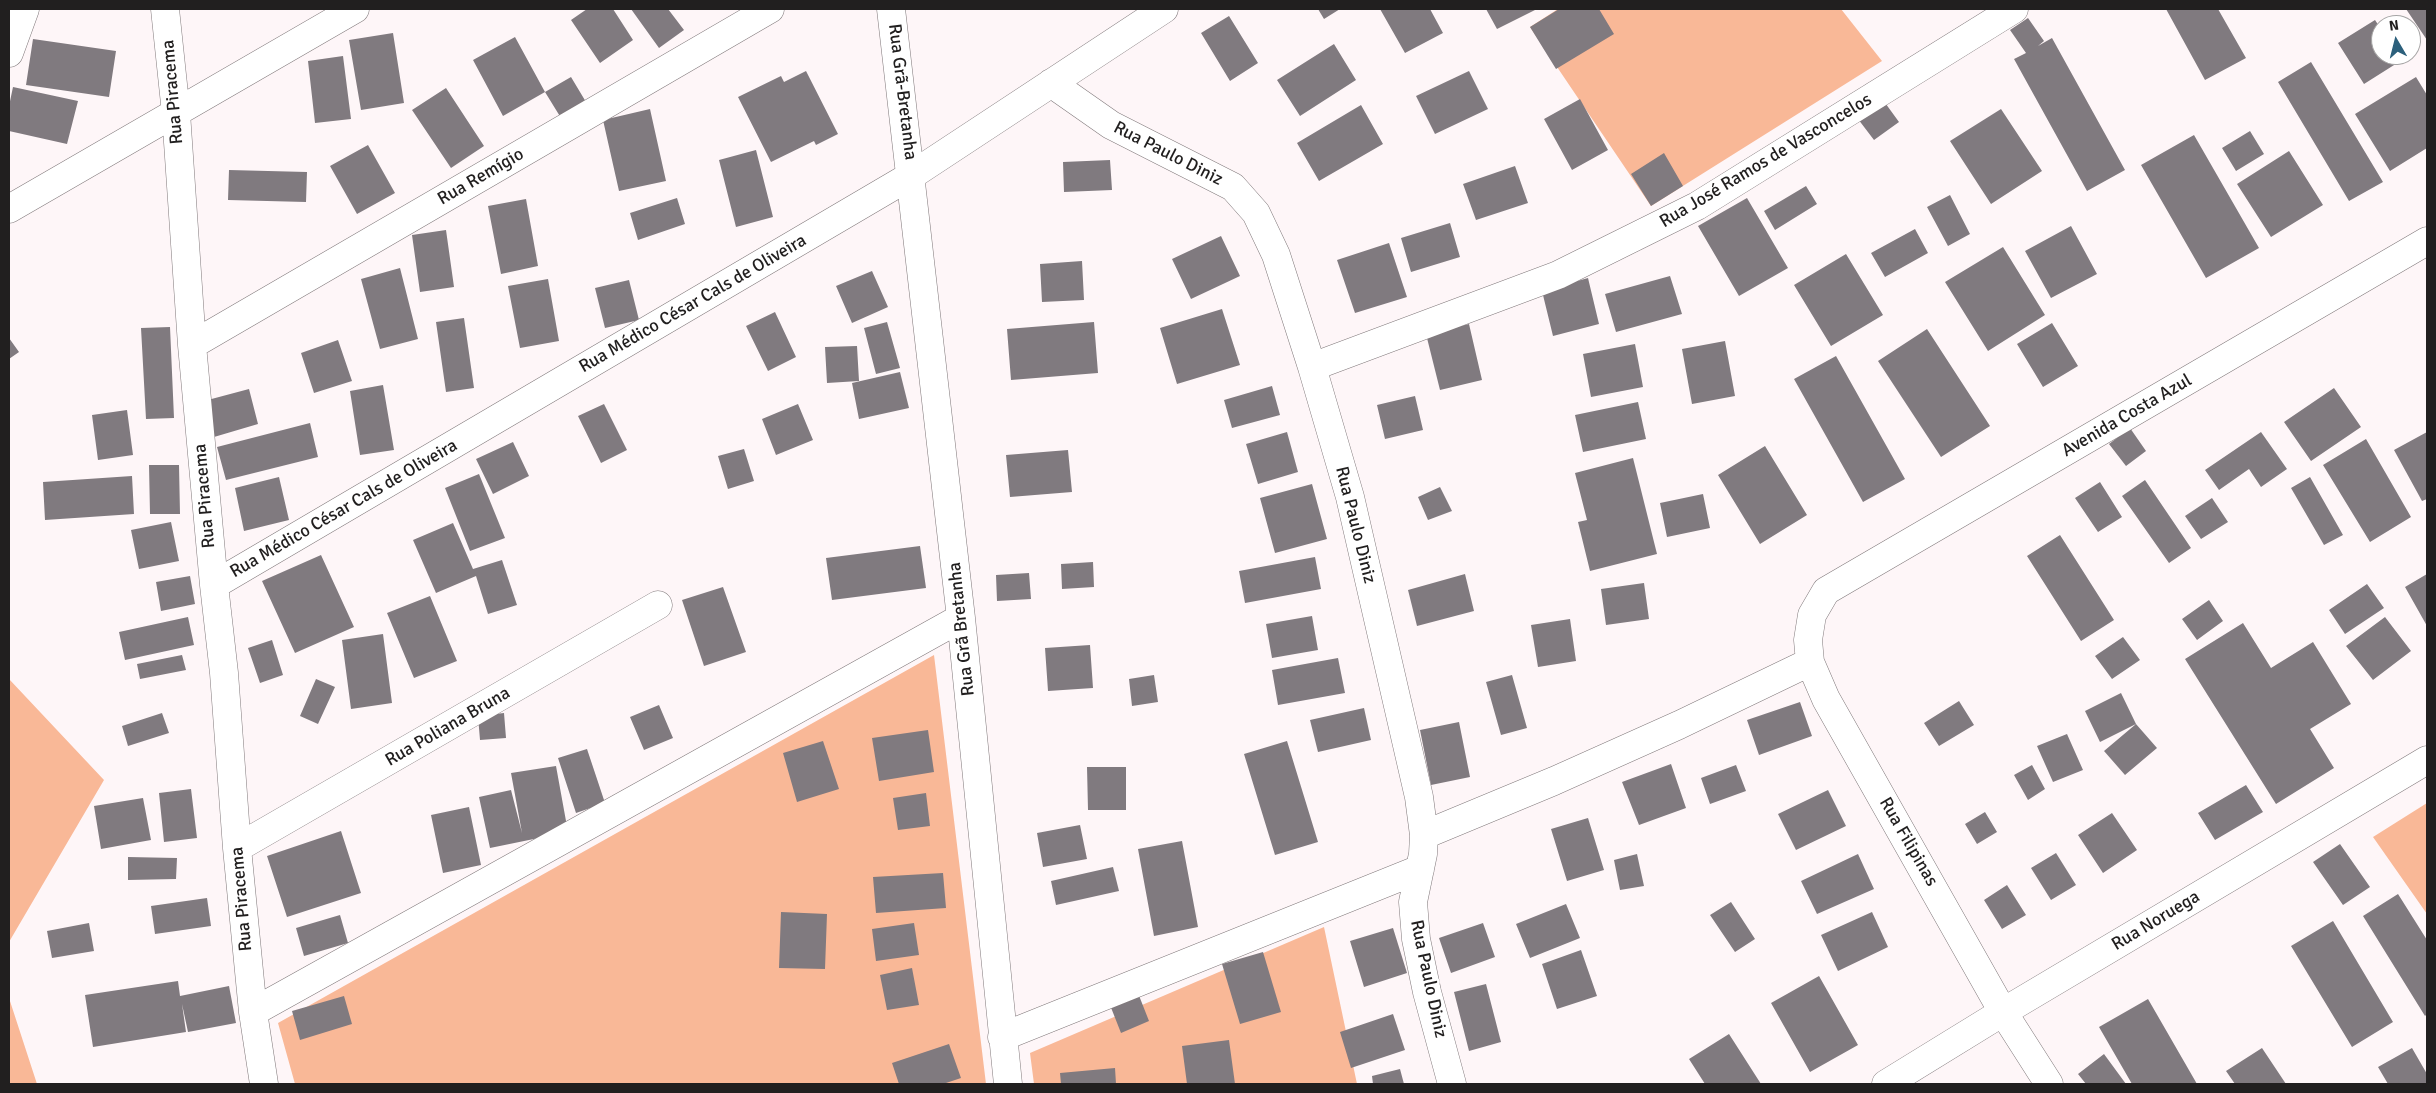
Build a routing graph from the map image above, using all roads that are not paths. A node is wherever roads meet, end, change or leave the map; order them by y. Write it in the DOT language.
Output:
graph roads {
  1 [pos="25,9"];
  2 [pos="165,9"];
  3 [pos="355,9"];
  4 [pos="770,9"];
  5 [pos="892,9"];
  6 [pos="1164,9"];
  7 [pos="2014,9"];
  8 [pos="9,53"];
  9 [pos="1051,83"];
  10 [pos="176,113"];
  11 [pos="912,175"];
  12 [pos="9,209"];
  13 [pos="2427,241"];
  14 [pos="192,345"];
  15 [pos="1312,367"];
  16 [pos="214,585"];
  17 [pos="1826,591"];
  18 [pos="658,605"];
  19 [pos="961,618"];
  20 [pos="1810,662"];
  21 [pos="2427,760"];
  22 [pos="1424,834"];
  23 [pos="238,848"];
  24 [pos="1420,868"];
  25 [pos="253,1012"];
  26 [pos="2004,1012"];
  27 [pos="1002,1037"];
  28 [pos="264,1084"];
  29 [pos="1008,1084"];
  30 [pos="1452,1084"];
  31 [pos="1886,1084"];
  32 [pos="2048,1084"];
  1 -- 8 [label="street"];
  2 -- 10 [label="street, Rua Piracema"];
  3 -- 10 [label="street"];
  4 -- 14 [label="street, Rua Remígio"];
  5 -- 11 [label="street, Rua Grã-Bretanha"];
  6 -- 9 [label="street, Rua Médico César Cals de Oliveira"];
  7 -- 15 [label="street, Rua José Ramos de Vasconcelos"];
  9 -- 11 [label="street, Rua Médico César Cals de Oliveira"];
  9 -- 15 [label="street, Rua Paulo Diniz"];
  10 -- 12 [label="street"];
  10 -- 14 [label="street, Rua Piracema"];
  11 -- 16 [label="street, Rua Médico César Cals de Oliveira"];
  11 -- 19 [label="street, Rua Grã Bretanha"];
  13 -- 17 [label="street, Avenida Costa Azul"];
  14 -- 16 [label="street, Rua Piracema"];
  15 -- 22 [label="street, Rua Paulo Diniz"];
  16 -- 23 [label="street, Rua Piracema"];
  17 -- 20 [label="street, Rua Filipinas"];
  18 -- 23 [label="street, Rua Poliana Bruna"];
  19 -- 25 [label="street"];
  19 -- 27 [label="street, Rua Grã Bretanha"];
  20 -- 22 [label="street"];
  20 -- 26 [label="street, Rua Filipinas"];
  21 -- 26 [label="street, Rua Noruega"];
  22 -- 24 [label="street, Rua Paulo Diniz"];
  23 -- 25 [label="street, Rua Piracema"];
  24 -- 27 [label="street"];
  24 -- 30 [label="street, Rua Paulo Diniz"];
  25 -- 28 [label="street, Rua Piracema"];
  26 -- 31 [label="street, Rua Noruega"];
  26 -- 32 [label="street, Rua Filipinas"];
  27 -- 29 [label="street, Rua Grã Bretanha"];
}
